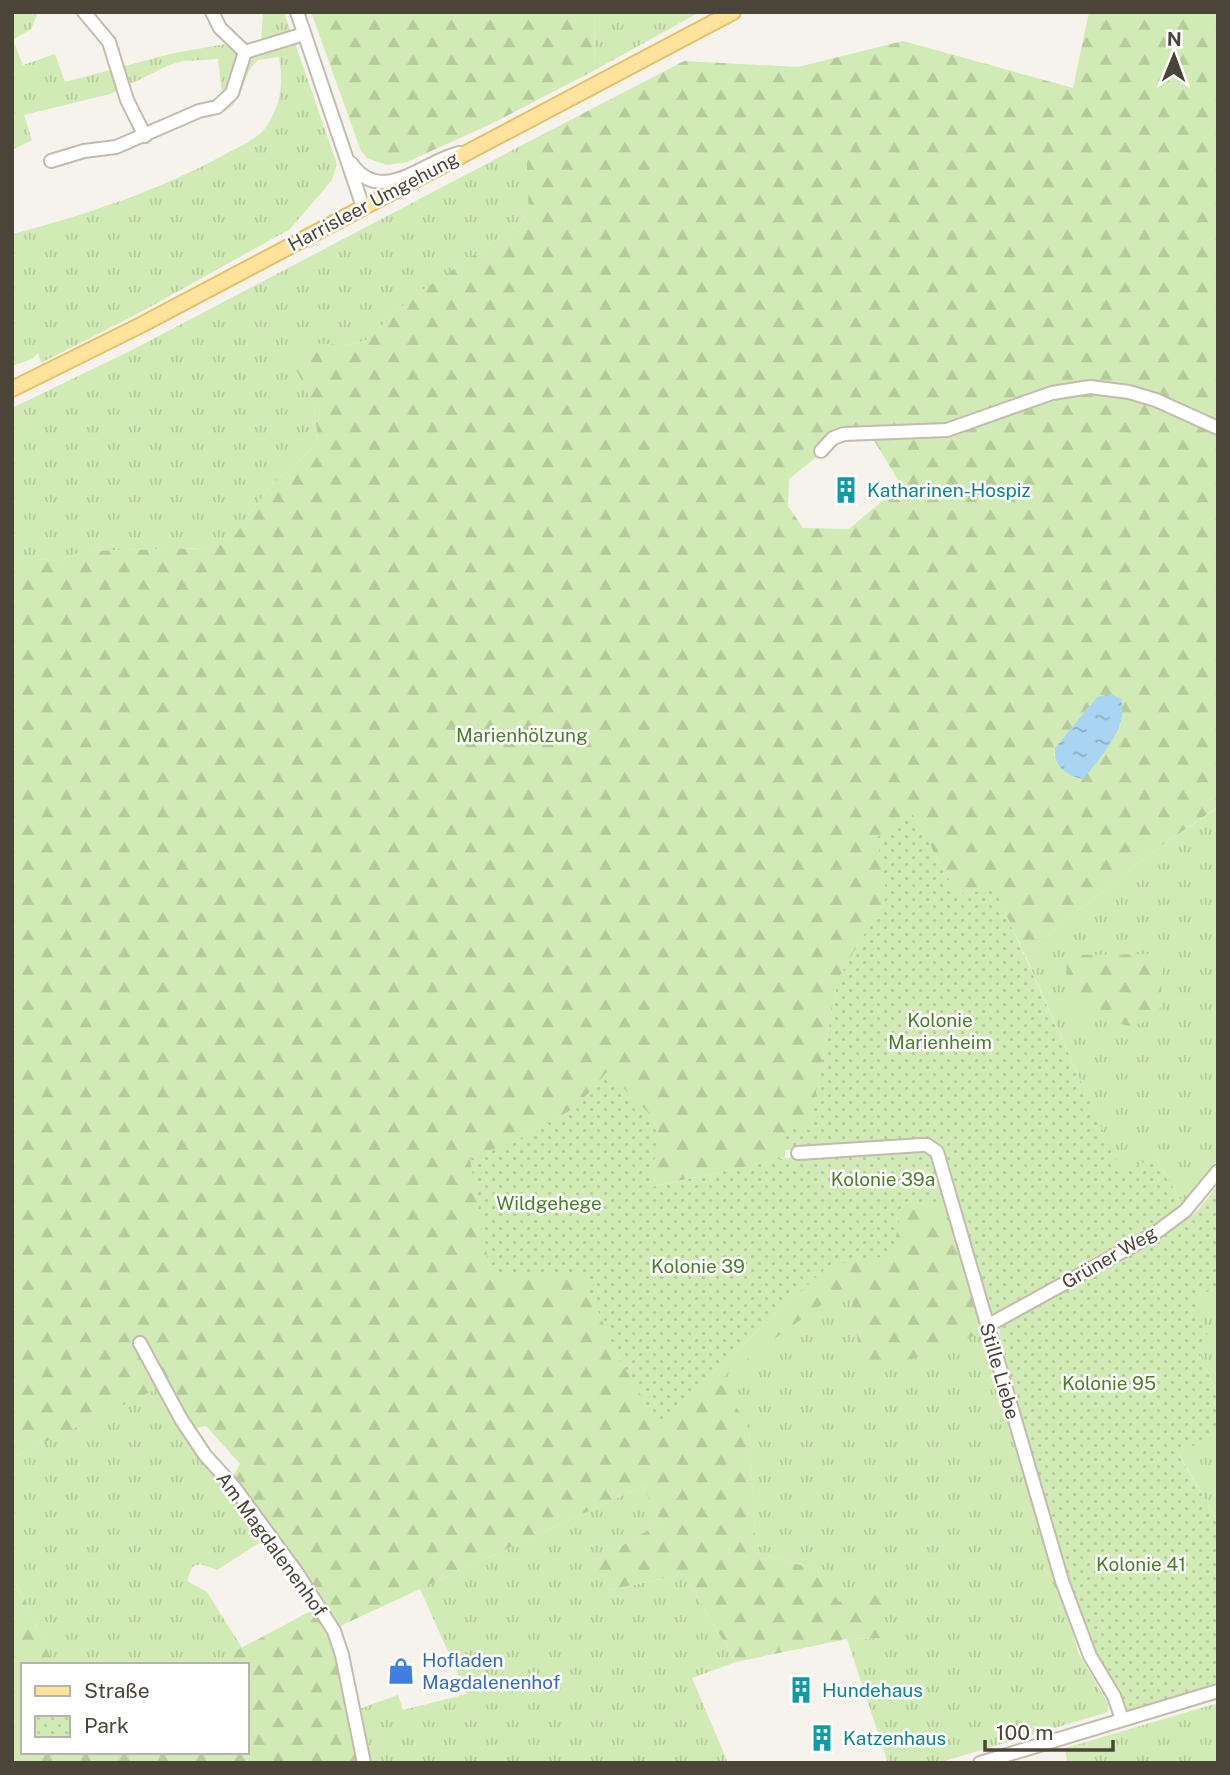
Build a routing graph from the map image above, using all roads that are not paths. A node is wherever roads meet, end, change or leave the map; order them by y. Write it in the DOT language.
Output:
graph roads {
  1 [pos="84,12"];
  2 [pos="212,12"];
  3 [pos="297,12"];
  4 [pos="733,12"];
  5 [pos="304,34"];
  6 [pos="245,52"];
  7 [pos="145,136"];
  8 [pos="467,152"];
  9 [pos="347,157"];
  10 [pos="51,161"];
  11 [pos="363,207"];
  12 [pos="12,389"];
  13 [pos="1218,428"];
  14 [pos="821,451"];
  15 [pos="798,1153"];
  16 [pos="1218,1171"];
  17 [pos="987,1326"];
  18 [pos="140,1343"];
  19 [pos="1218,1691"];
  20 [pos="1122,1719"];
  21 [pos="364,1763"];
  22 [pos="980,1763"];
  1 -- 7 [label="street"];
  2 -- 6 [label="street"];
  3 -- 5 [label="street"];
  4 -- 8 [label="main road, Harrisleer Umgehung"];
  5 -- 6 [label="street"];
  5 -- 9 [label="street"];
  6 -- 7 [label="street"];
  7 -- 10 [label="street"];
  8 -- 9 [label="street"];
  8 -- 11 [label="main road, Harrisleer Umgehung"];
  9 -- 11 [label="street"];
  11 -- 12 [label="main road, Harrisleer Umgehung"];
  13 -- 14 [label="street"];
  15 -- 17 [label="street, Stille Liebe"];
  16 -- 17 [label="street, Grüner Weg"];
  17 -- 20 [label="street, Stille Liebe"];
  18 -- 21 [label="street, Am Magdalenenhof"];
  19 -- 20 [label="street"];
  20 -- 22 [label="street"];
}
